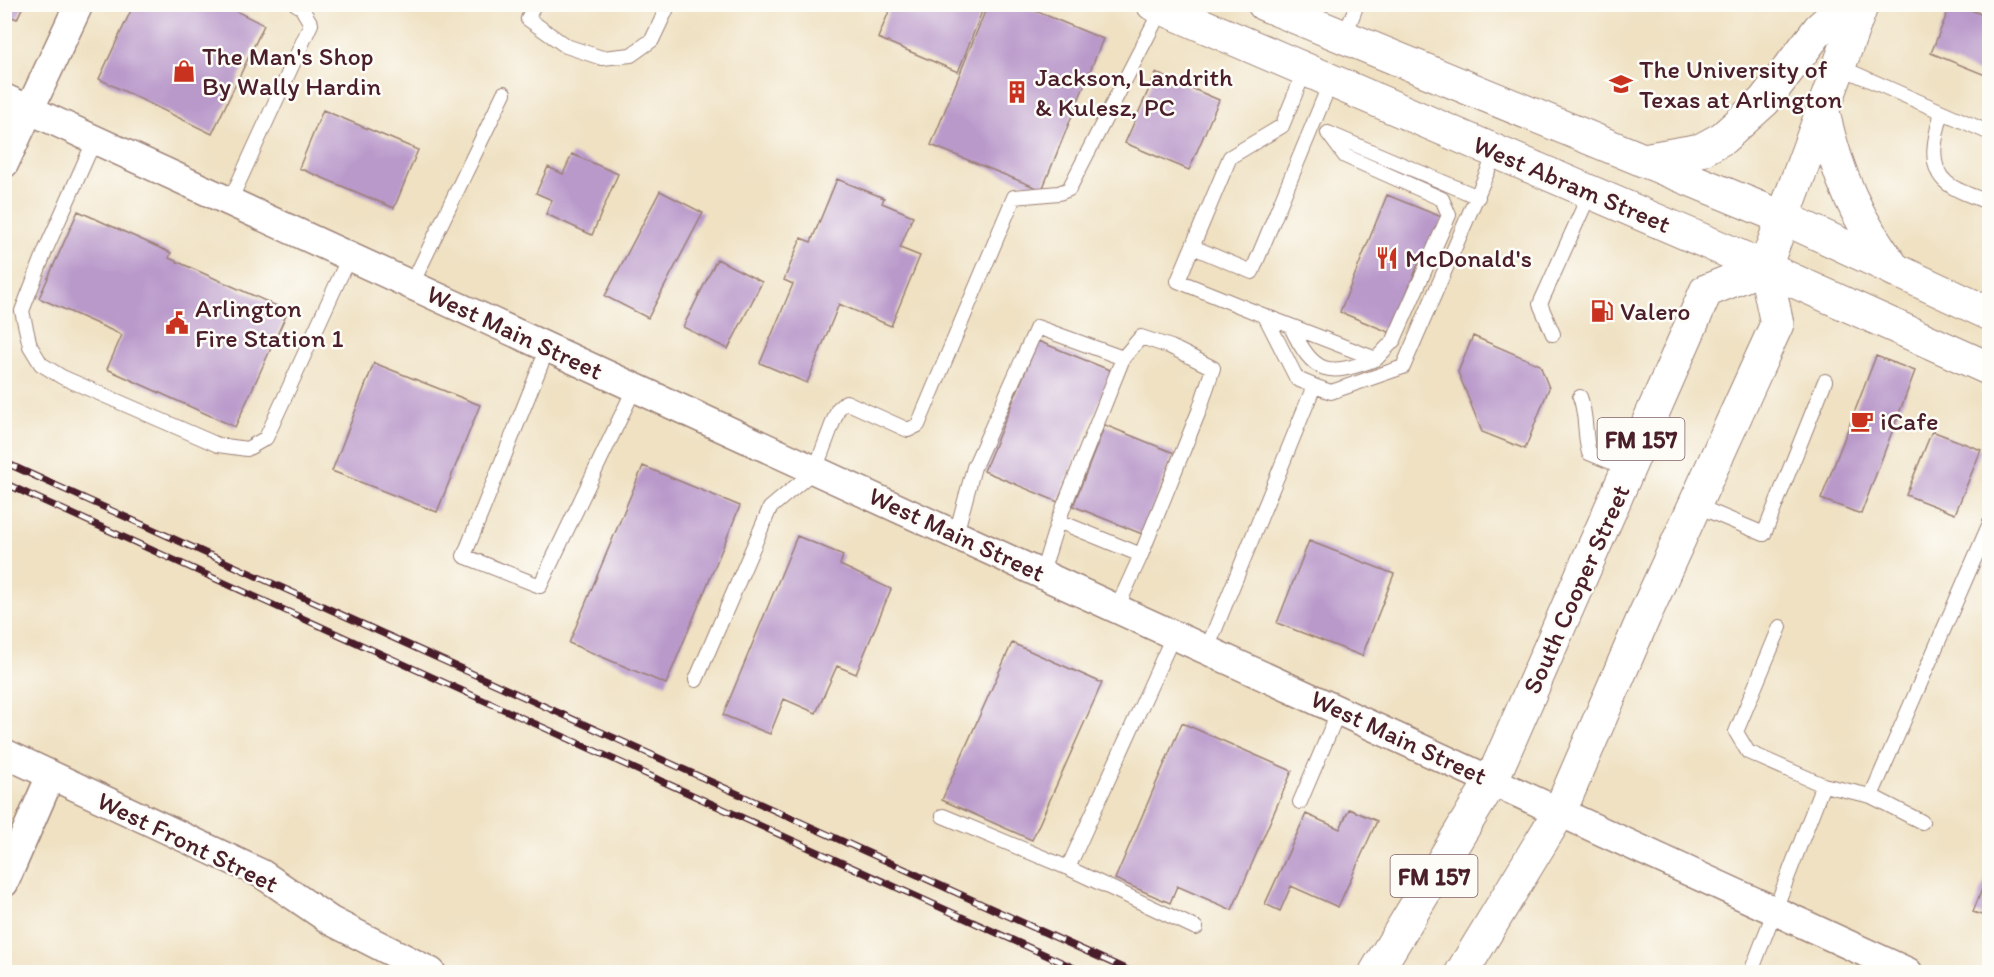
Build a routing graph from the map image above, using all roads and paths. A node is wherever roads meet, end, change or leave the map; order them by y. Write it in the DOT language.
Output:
graph roads {
  1 [pos="79,4"];
  2 [pos="296,4"];
  3 [pos="534,4"];
  4 [pos="669,4"];
  5 [pos="1264,4"];
  6 [pos="1357,4"];
  7 [pos="1847,4"];
  8 [pos="1862,4"];
  9 [pos="1981,4"];
  10 [pos="1158,6"];
  11 [pos="1989,8"];
  12 [pos="1344,38"];
  13 [pos="1840,67"];
  14 [pos="1318,75"];
  15 [pos="504,93"];
  16 [pos="17,104"];
  17 [pos="1942,112"];
  18 [pos="1823,113"];
  19 [pos="1312,126"];
  20 [pos="1328,133"];
  21 [pos="1989,133"];
  22 [pos="95,139"];
  23 [pos="1496,152"];
  24 [pos="1643,160"];
  25 [pos="4,164"];
  26 [pos="1590,193"];
  27 [pos="1478,197"];
  28 [pos="230,201"];
  29 [pos="1989,203"];
  30 [pos="1784,218"];
  31 [pos="1193,247"];
  32 [pos="350,255"];
  33 [pos="1765,267"];
  34 [pos="1895,270"];
  35 [pos="412,284"];
  36 [pos="1989,314"];
  37 [pos="1265,316"];
  38 [pos="1291,327"];
  39 [pos="1553,334"];
  40 [pos="548,347"];
  41 [pos="1124,358"];
  42 [pos="1376,359"];
  43 [pos="1989,369"];
  44 [pos="1825,381"];
  45 [pos="1314,386"];
  46 [pos="634,387"];
  47 [pos="1580,397"];
  48 [pos="1628,469"];
  49 [pos="815,470"];
  50 [pos="1695,505"];
  51 [pos="1058,521"];
  52 [pos="1989,523"];
  53 [pos="956,534"];
  54 [pos="1141,555"];
  55 [pos="1042,573"];
  56 [pos="1117,608"];
  57 [pos="1780,627"];
  58 [pos="1174,634"];
  59 [pos="1207,649"];
  60 [pos="696,680"];
  61 [pos="1339,710"];
  62 [pos="4,753"];
  63 [pos="51,775"];
  64 [pos="1492,780"];
  65 [pos="1823,786"];
  66 [pos="1871,796"];
  67 [pos="1300,802"];
  68 [pos="1560,811"];
  69 [pos="943,816"];
  70 [pos="1922,822"];
  71 [pos="1068,868"];
  72 [pos="4,883"];
  73 [pos="1774,911"];
  74 [pos="1196,928"];
  75 [pos="419,970"];
  76 [pos="1376,972"];
  77 [pos="1462,972"];
  78 [pos="1751,972"];
  79 [pos="1908,972"];
  1 -- 16 [label="street"];
  2 -- 28 [label="lane"];
  3 -- 4 [label="lane"];
  5 -- 12 [label="main road, West Abram Street"];
  6 -- 12 [label="lane"];
  7 -- 24 [label="main road"];
  8 -- 13 [label="main road"];
  9 -- 11 [label="lane"];
  10 -- 14 [label="main road, West Abram Street"];
  10 -- 49 [label="lane"];
  12 -- 24 [label="main road, West Abram Street"];
  13 -- 17 [label="lane"];
  13 -- 18 [label="main road"];
  14 -- 19 [label="lane"];
  14 -- 23 [label="main road, West Abram Street"];
  14 -- 31 [label="lane"];
  15 -- 35 [label="lane"];
  16 -- 22 [label="street, West Main Street"];
  16 -- 25 [label="street"];
  17 -- 21 [label="lane"];
  17 -- 29 [label="lane"];
  18 -- 30 [label="main road"];
  18 -- 34 [label="main road"];
  19 -- 20 [label="lane"];
  19 -- 31 [label="lane"];
  20 -- 27 [label="lane"];
  20 -- 42 [label="lane"];
  22 -- 28 [label="street, West Main Street"];
  22 -- 32 [label="lane"];
  23 -- 26 [label="main road, West Abram Street"];
  23 -- 27 [label="lane"];
  24 -- 30 [label="main road, West Abram Street"];
  26 -- 33 [label="main road, West Abram Street"];
  26 -- 39 [label="lane"];
  27 -- 45 [label="lane"];
  28 -- 32 [label="street, West Main Street"];
  30 -- 33 [label="main road"];
  30 -- 34 [label="main road, West Abram Street"];
  31 -- 37 [label="lane"];
  32 -- 35 [label="street, West Main Street"];
  33 -- 43 [label="main road, West Abram Street"];
  33 -- 48 [label="main road, South Cooper Street / FM 157"];
  33 -- 50 [label="main road, FM 157"];
  34 -- 36 [label="main road, West Abram Street"];
  35 -- 40 [label="street, West Main Street"];
  37 -- 38 [label="lane"];
  37 -- 45 [label="lane"];
  38 -- 42 [label="lane"];
  38 -- 42 [label="lane"];
  40 -- 46 [label="street, West Main Street"];
  40 -- 46 [label="lane"];
  41 -- 51 [label="lane"];
  41 -- 53 [label="lane"];
  41 -- 54 [label="lane"];
  44 -- 50 [label="lane"];
  45 -- 59 [label="lane"];
  46 -- 49 [label="street, West Main Street"];
  47 -- 48 [label="lane"];
  48 -- 64 [label="main road, South Cooper Street / FM 157"];
  49 -- 53 [label="street, West Main Street"];
  49 -- 60 [label="lane"];
  50 -- 68 [label="main road, FM 157"];
  51 -- 54 [label="lane"];
  51 -- 55 [label="lane"];
  52 -- 66 [label="lane"];
  53 -- 55 [label="street, West Main Street"];
  54 -- 56 [label="lane"];
  55 -- 56 [label="street, West Main Street"];
  56 -- 58 [label="street, West Main Street"];
  57 -- 65 [label="lane"];
  58 -- 59 [label="street, West Main Street"];
  58 -- 71 [label="lane"];
  59 -- 61 [label="street, West Main Street"];
  61 -- 64 [label="street, West Main Street"];
  61 -- 67 [label="lane"];
  62 -- 63 [label="street, West Front Street"];
  63 -- 72 [label="street"];
  63 -- 75 [label="street, West Front Street"];
  64 -- 68 [label="street, West Main Street"];
  64 -- 76 [label="main road, FM 157"];
  65 -- 66 [label="lane"];
  65 -- 73 [label="lane"];
  66 -- 70 [label="lane"];
  68 -- 73 [label="street, West Main Street"];
  68 -- 77 [label="main road, FM 157"];
  69 -- 71 [label="lane"];
  71 -- 74 [label="lane"];
  73 -- 78 [label="lane"];
  73 -- 79 [label="street, West Main Street"];
}
